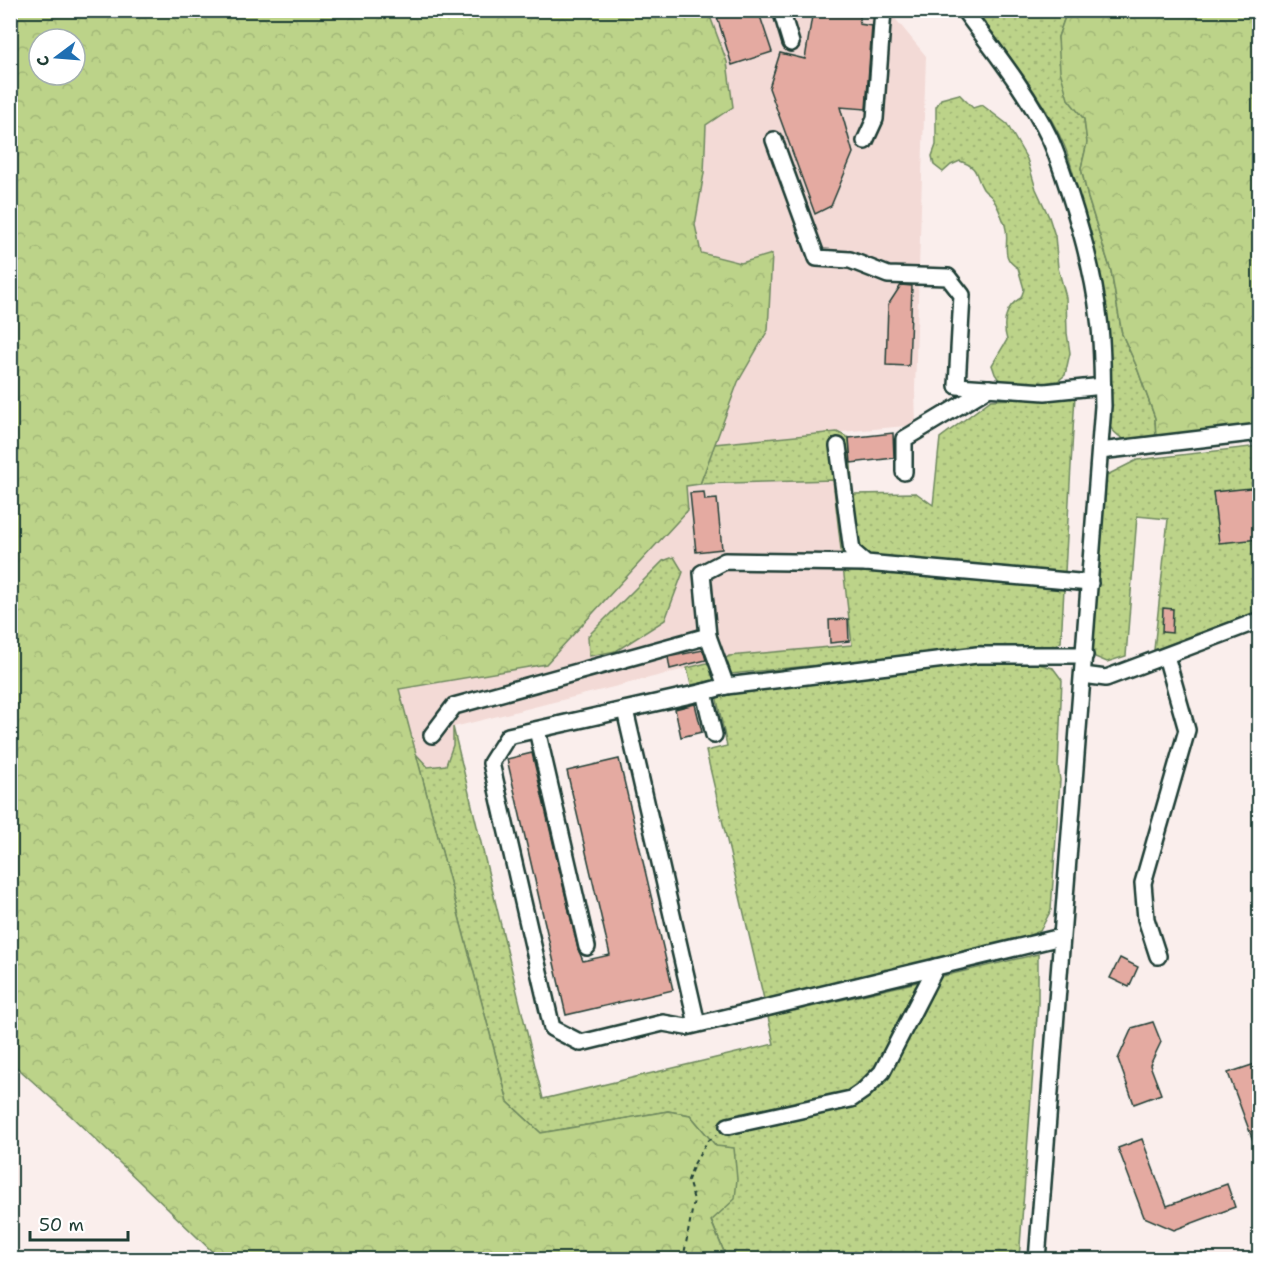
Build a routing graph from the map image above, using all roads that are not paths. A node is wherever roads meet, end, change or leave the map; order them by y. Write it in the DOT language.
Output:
graph roads {
  1 [pos="781,10"];
  2 [pos="884,10"];
  3 [pos="964,10"];
  4 [pos="791,43"];
  5 [pos="774,140"];
  6 [pos="865,141"];
  7 [pos="1102,386"];
  8 [pos="989,388"];
  9 [pos="1260,432"];
  10 [pos="838,446"];
  11 [pos="1100,451"];
  12 [pos="904,472"];
  13 [pos="866,562"];
  14 [pos="1090,582"];
  15 [pos="1260,621"];
  16 [pos="708,636"];
  17 [pos="1085,655"];
  18 [pos="1166,656"];
  19 [pos="1083,675"];
  20 [pos="726,686"];
  21 [pos="704,692"];
  22 [pos="625,710"];
  23 [pos="537,730"];
  24 [pos="432,735"];
  25 [pos="714,735"];
  26 [pos="1061,937"];
  27 [pos="587,947"];
  28 [pos="1158,956"];
  29 [pos="936,967"];
  30 [pos="697,1024"];
  31 [pos="728,1126"];
  32 [pos="1037,1260"];
  1 -- 4 [label="street"];
  2 -- 6 [label="street"];
  3 -- 7 [label="street"];
  5 -- 8 [label="street"];
  7 -- 8 [label="street"];
  7 -- 11 [label="street"];
  8 -- 12 [label="street"];
  9 -- 11 [label="street"];
  10 -- 13 [label="street"];
  11 -- 14 [label="street"];
  13 -- 14 [label="street"];
  13 -- 16 [label="street"];
  14 -- 17 [label="street"];
  15 -- 18 [label="street"];
  16 -- 20 [label="street"];
  16 -- 24 [label="street"];
  17 -- 19 [label="street"];
  17 -- 20 [label="street"];
  18 -- 19 [label="street"];
  18 -- 28 [label="street"];
  19 -- 26 [label="street"];
  20 -- 21 [label="street"];
  21 -- 22 [label="street"];
  21 -- 25 [label="street"];
  22 -- 23 [label="street"];
  22 -- 30 [label="street"];
  23 -- 27 [label="street"];
  23 -- 30 [label="street"];
  26 -- 29 [label="street"];
  26 -- 32 [label="street"];
  29 -- 30 [label="street"];
  29 -- 31 [label="street"];
}
